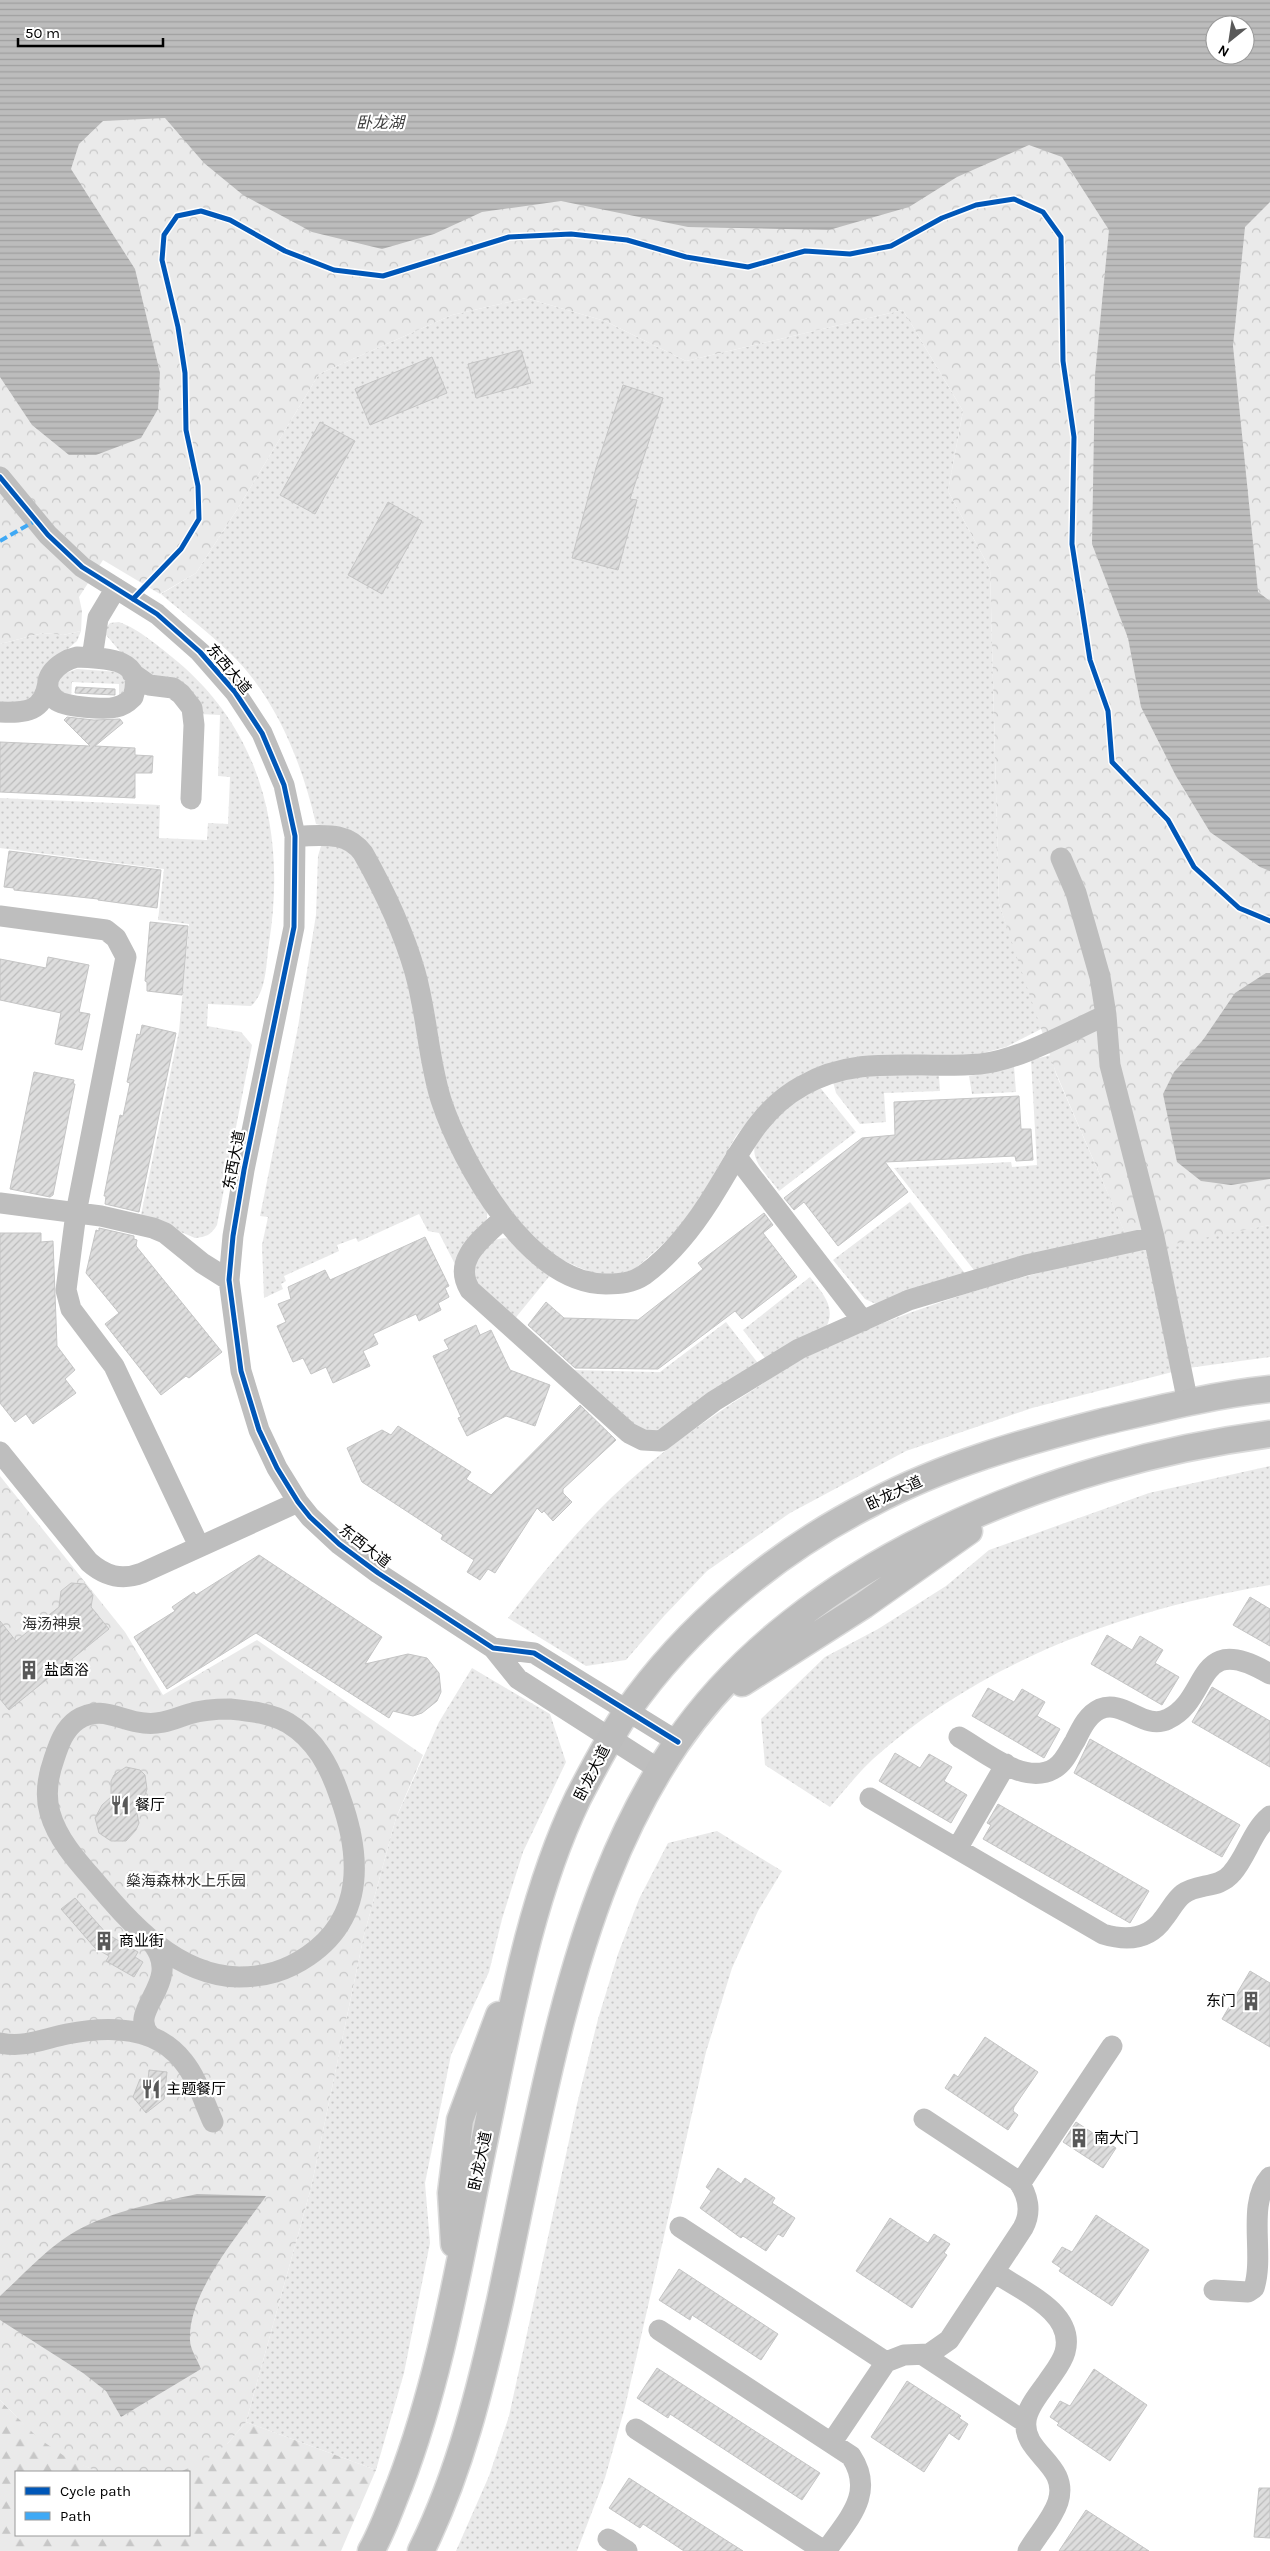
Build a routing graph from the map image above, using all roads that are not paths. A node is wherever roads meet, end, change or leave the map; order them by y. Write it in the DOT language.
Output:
graph roads {
  1 [pos="0,477"];
  2 [pos="116,588"];
  3 [pos="92,658"];
  4 [pos="132,673"];
  5 [pos="48,683"];
  6 [pos="0,712"];
  7 [pos="191,799"];
  8 [pos="295,836"];
  9 [pos="1061,858"];
  10 [pos="0,916"];
  11 [pos="1106,1015"];
  12 [pos="736,1156"];
  13 [pos="0,1203"];
  14 [pos="76,1213"];
  15 [pos="504,1218"];
  16 [pos="1154,1237"];
  17 [pos="230,1280"];
  18 [pos="863,1321"];
  19 [pos="1270,1389"];
  20 [pos="1188,1403"];
  21 [pos="1270,1434"];
  22 [pos="0,1452"];
  23 [pos="298,1502"];
  24 [pos="199,1546"];
  25 [pos="493,1648"];
  26 [pos="1270,1674"];
  27 [pos="627,1711"];
  28 [pos="959,1737"];
  29 [pos="609,1739"];
  30 [pos="678,1742"];
  31 [pos="1006,1764"];
  32 [pos="660,1770"];
  33 [pos="870,1798"];
  34 [pos="1270,1816"];
  35 [pos="957,1849"];
  36 [pos="150,1939"];
  37 [pos="210,1972"];
  38 [pos="152,1999"];
  39 [pos="115,2030"];
  40 [pos="150,2036"];
  41 [pos="0,2044"];
  42 [pos="1112,2046"];
  43 [pos="924,2119"];
  44 [pos="213,2122"];
  45 [pos="1270,2177"];
  46 [pos="1020,2184"];
  47 [pos="680,2228"];
  48 [pos="994,2272"];
  49 [pos="1214,2290"];
  50 [pos="659,2330"];
  51 [pos="950,2340"];
  52 [pos="923,2355"];
  53 [pos="886,2362"];
  54 [pos="956,2377"];
  55 [pos="1025,2422"];
  56 [pos="636,2429"];
  57 [pos="832,2442"];
  58 [pos="608,2539"];
  59 [pos="371,2551"];
  60 [pos="421,2551"];
  61 [pos="627,2551"];
  62 [pos="825,2551"];
  63 [pos="1028,2551"];
  1 -- 2 [label="street, 东西大道"];
  2 -- 3 [label="street"];
  2 -- 8 [label="street, 东西大道"];
  3 -- 4 [label="street"];
  3 -- 5 [label="street"];
  4 -- 5 [label="street"];
  4 -- 7 [label="street"];
  5 -- 6 [label="street"];
  8 -- 15 [label="street"];
  8 -- 17 [label="street, 东西大道"];
  9 -- 11 [label="street"];
  10 -- 14 [label="street"];
  11 -- 12 [label="street"];
  11 -- 16 [label="street"];
  12 -- 15 [label="street"];
  12 -- 18 [label="street"];
  13 -- 14 [label="street"];
  14 -- 17 [label="street"];
  14 -- 24 [label="street"];
  15 -- 18 [label="street"];
  16 -- 18 [label="street"];
  16 -- 20 [label="street"];
  17 -- 23 [label="street, 东西大道"];
  19 -- 20 [label="main road, 卧龙大道"];
  20 -- 27 [label="main road, 卧龙大道"];
  21 -- 30 [label="main road"];
  22 -- 24 [label="street"];
  23 -- 24 [label="street"];
  23 -- 25 [label="street, 东西大道"];
  25 -- 27 [label="street, 东西大道"];
  25 -- 29 [label="street"];
  26 -- 31 [label="street"];
  27 -- 29 [label="main road, 卧龙大道"];
  27 -- 30 [label="street, 东西大道"];
  28 -- 31 [label="street"];
  29 -- 32 [label="street"];
  29 -- 59 [label="main road, 卧龙大道"];
  30 -- 32 [label="main road"];
  31 -- 35 [label="street"];
  32 -- 60 [label="main road"];
  33 -- 35 [label="street"];
  34 -- 35 [label="street"];
  36 -- 37 [label="street"];
  36 -- 37 [label="street"];
  36 -- 38 [label="street"];
  37 -- 38 [label="street"];
  38 -- 39 [label="street"];
  38 -- 40 [label="street"];
  39 -- 40 [label="street"];
  39 -- 41 [label="street"];
  40 -- 44 [label="street"];
  42 -- 46 [label="street"];
  43 -- 46 [label="street"];
  45 -- 49 [label="street"];
  46 -- 48 [label="street"];
  47 -- 53 [label="street"];
  48 -- 51 [label="street"];
  48 -- 55 [label="street"];
  50 -- 57 [label="street"];
  51 -- 52 [label="street"];
  51 -- 54 [label="street"];
  52 -- 53 [label="street"];
  52 -- 54 [label="street"];
  53 -- 57 [label="street"];
  54 -- 55 [label="street"];
  55 -- 63 [label="street"];
  56 -- 62 [label="street"];
  57 -- 62 [label="street"];
  58 -- 61 [label="street"];
}
